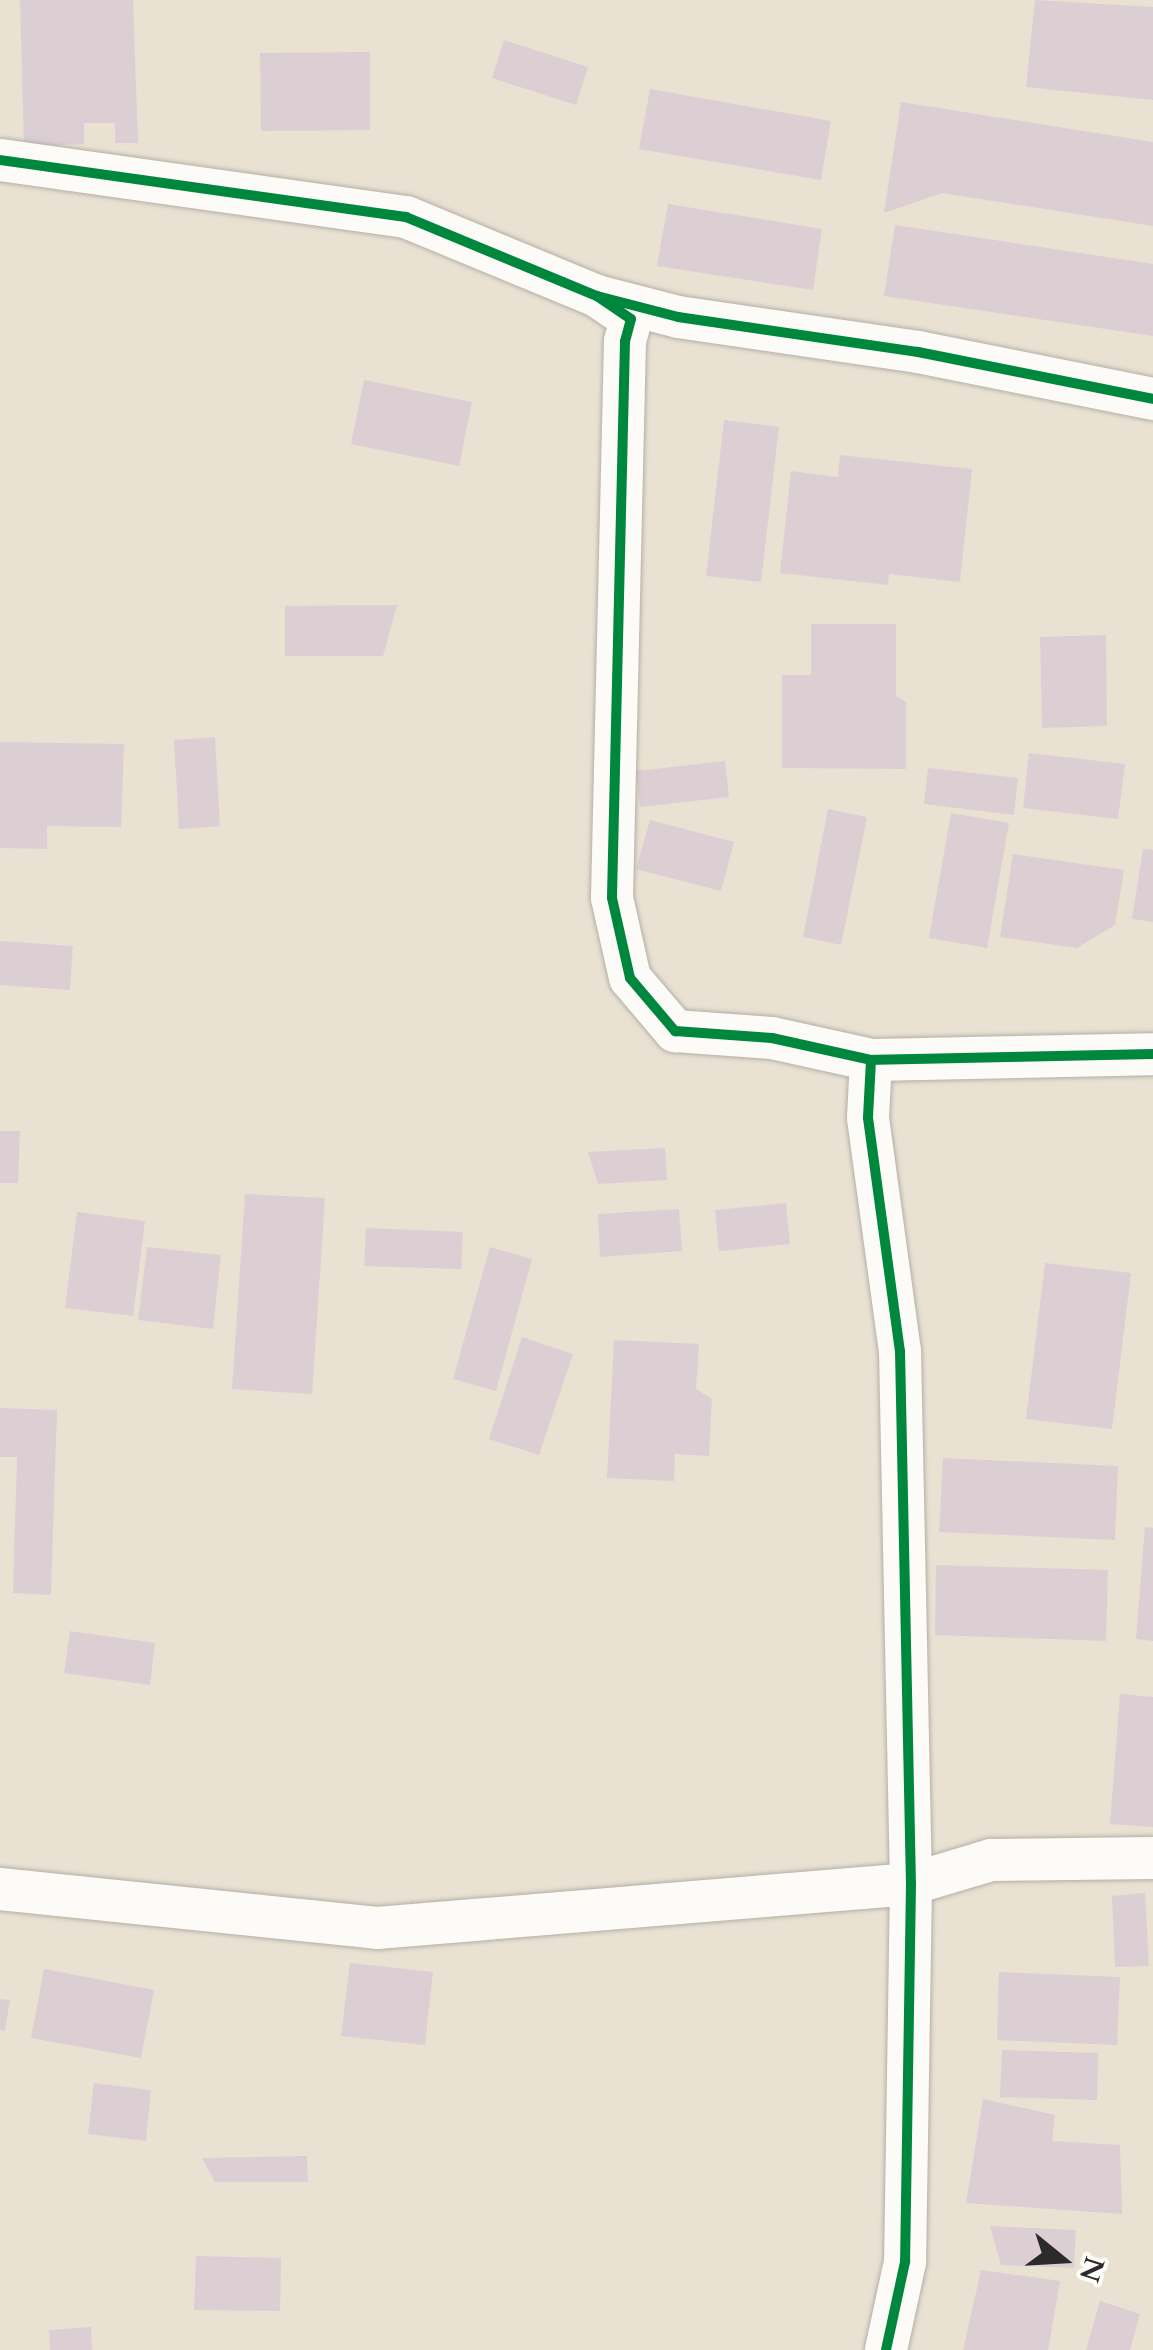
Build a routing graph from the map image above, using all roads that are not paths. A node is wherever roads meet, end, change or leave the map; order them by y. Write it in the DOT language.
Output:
graph roads {
  1 [pos="0,160"];
  2 [pos="598,296"];
  3 [pos="1153,399"];
  4 [pos="1153,1054"];
  5 [pos="871,1060"];
  6 [pos="1153,1858"];
  7 [pos="912,1884"];
  8 [pos="0,1889"];
  9 [pos="886,2350"];
  1 -- 2 [label="street"];
  2 -- 3 [label="street"];
  2 -- 5 [label="street"];
  4 -- 5 [label="street"];
  5 -- 7 [label="street"];
  6 -- 7 [label="street"];
  7 -- 8 [label="street"];
  7 -- 9 [label="street"];
}
